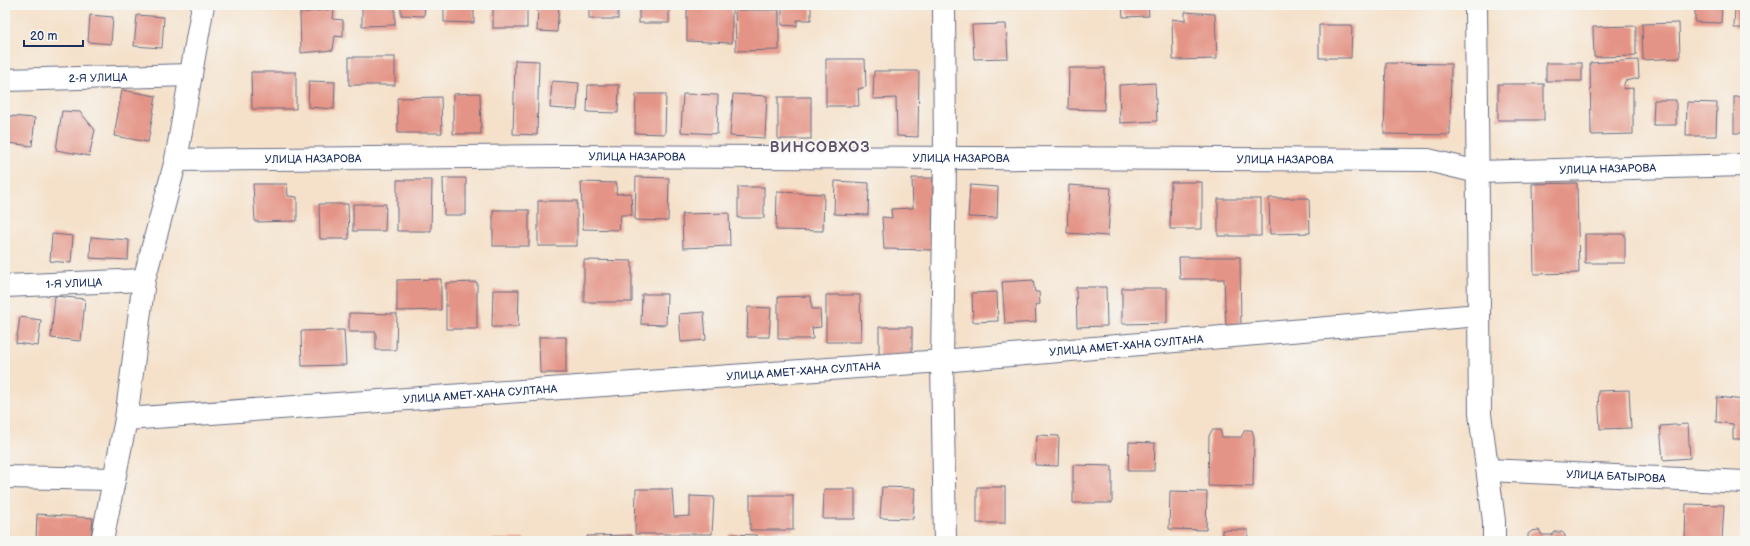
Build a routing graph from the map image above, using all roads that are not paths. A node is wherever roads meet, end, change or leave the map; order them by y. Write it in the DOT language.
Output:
graph roads {
  1 [pos="203,5"];
  2 [pos="944,5"];
  3 [pos="1476,5"];
  4 [pos="191,74"];
  5 [pos="5,80"];
  6 [pos="945,159"];
  7 [pos="176,160"];
  8 [pos="1745,165"];
  9 [pos="1478,172"];
  10 [pos="144,280"];
  11 [pos="5,286"];
  12 [pos="1479,315"];
  13 [pos="942,361"];
  14 [pos="126,419"];
  15 [pos="1488,470"];
  16 [pos="5,477"];
  17 [pos="114,479"];
  18 [pos="1745,482"];
  19 [pos="102,541"];
  20 [pos="945,541"];
  21 [pos="1494,541"];
  1 -- 4 [label="street"];
  2 -- 6 [label="street"];
  3 -- 9 [label="street"];
  4 -- 5 [label="street, 2-Я УЛИЦА"];
  4 -- 7 [label="street"];
  6 -- 7 [label="street, УЛИЦА НАЗАРОВА"];
  6 -- 9 [label="street, УЛИЦА НАЗАРОВА"];
  6 -- 13 [label="street"];
  7 -- 10 [label="street"];
  8 -- 9 [label="street, УЛИЦА НАЗАРОВА"];
  9 -- 12 [label="street"];
  10 -- 11 [label="street, 1-Я УЛИЦА"];
  10 -- 14 [label="street"];
  12 -- 13 [label="street, УЛИЦА АМЕТ-ХАНА СУЛТАНА"];
  12 -- 15 [label="street"];
  13 -- 14 [label="street, УЛИЦА АМЕТ-ХАНА СУЛТАНА"];
  13 -- 20 [label="street"];
  14 -- 17 [label="street"];
  15 -- 18 [label="street, УЛИЦА БАТЫРОВА"];
  15 -- 21 [label="street"];
  16 -- 17 [label="street"];
  17 -- 19 [label="street"];
}
